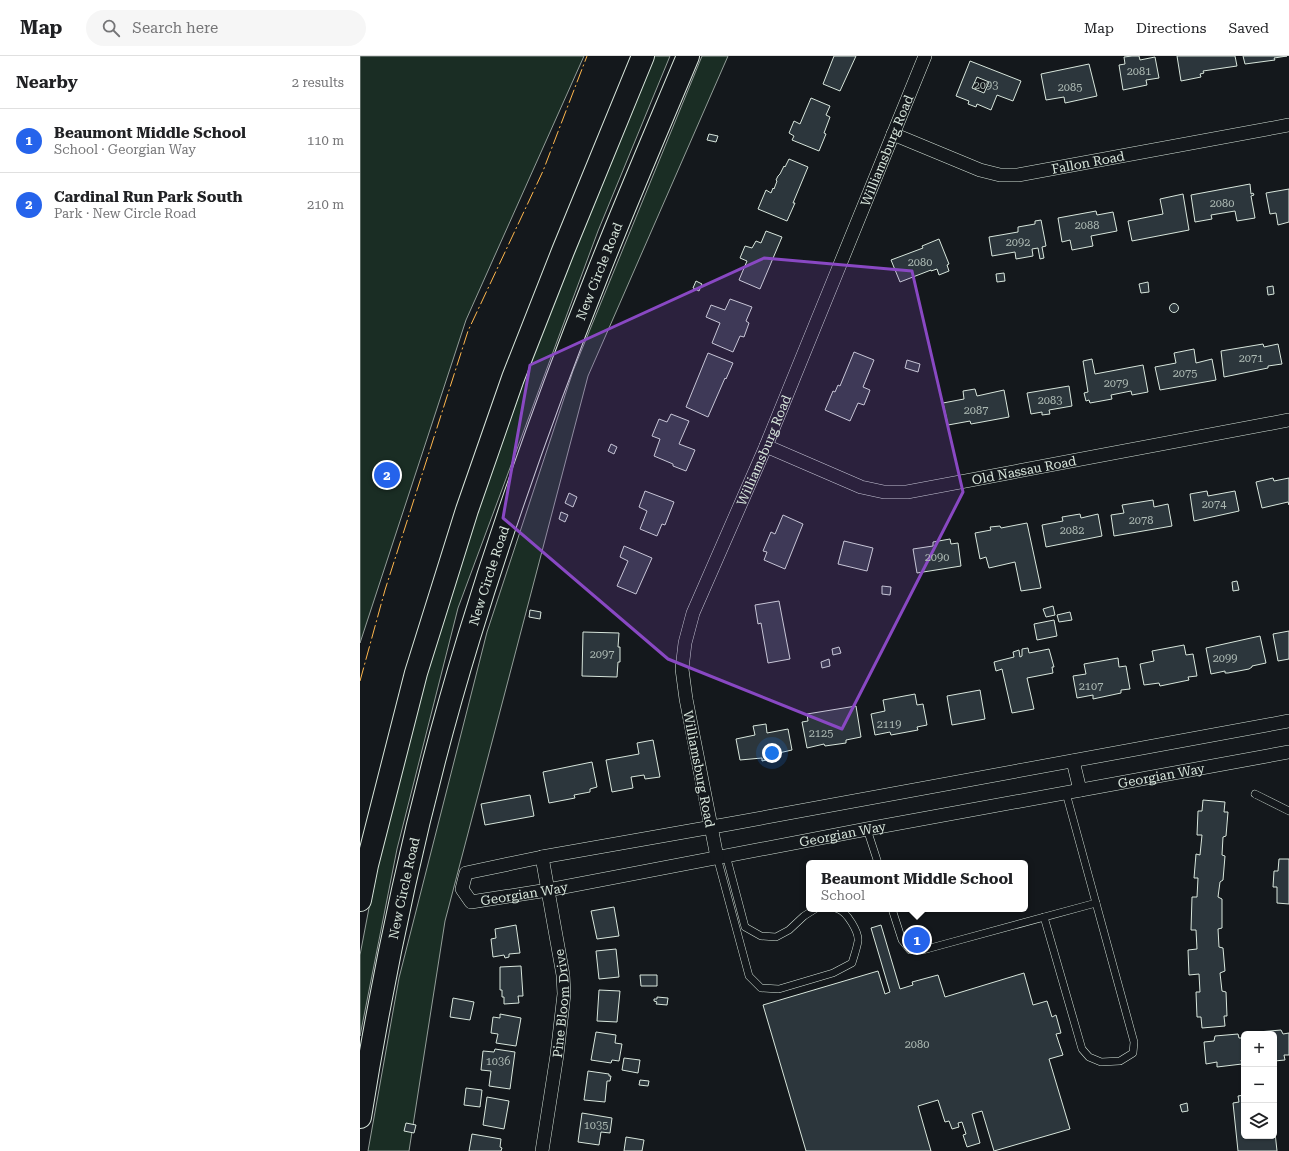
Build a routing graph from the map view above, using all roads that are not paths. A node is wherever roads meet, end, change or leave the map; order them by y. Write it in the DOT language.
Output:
graph roads {
  1 [pos="643,56"];
  2 [pos="688,56"];
  3 [pos="925,56"];
  4 [pos="1289,125"];
  5 [pos="894,134"];
  6 [pos="1289,420"];
  7 [pos="766,446"];
  8 [pos="1289,721"];
  9 [pos="1289,752"];
  10 [pos="1073,761"];
  11 [pos="1080,790"];
  12 [pos="1066,793"];
  13 [pos="1255,794"];
  14 [pos="1289,811"];
  15 [pos="710,828"];
  16 [pos="867,829"];
  17 [pos="721,856"];
  18 [pos="542,857"];
  19 [pos="877,860"];
  20 [pos="548,890"];
  21 [pos="360,900"];
  22 [pos="1096,904"];
  23 [pos="810,912"];
  24 [pos="844,912"];
  25 [pos="893,912"];
  26 [pos="1044,917"];
  27 [pos="360,1117"];
  28 [pos="542,1151"];
  1 -- 21 [label="highway"];
  2 -- 27 [label="highway, New Circle Road"];
  3 -- 5 [label="street, Williamsburg Road"];
  4 -- 5 [label="street, Fallon Road"];
  5 -- 7 [label="street, Williamsburg Road"];
  6 -- 7 [label="street, Old Nassau Road"];
  7 -- 15 [label="street, Williamsburg Road"];
  8 -- 10 [label="street, Georgian Way"];
  9 -- 11 [label="street, Georgian Way"];
  10 -- 11 [label="street"];
  10 -- 15 [label="street, Georgian Way"];
  11 -- 12 [label="street, Georgian Way"];
  12 -- 16 [label="street, Georgian Way"];
  12 -- 22 [label="lane"];
  13 -- 14 [label="lane"];
  15 -- 17 [label="street, Williamsburg Road"];
  15 -- 18 [label="street, Georgian Way"];
  16 -- 17 [label="street, Georgian Way"];
  16 -- 19 [label="lane"];
  17 -- 20 [label="street, Georgian Way"];
  17 -- 23 [label="lane"];
  17 -- 24 [label="lane"];
  18 -- 20 [label="street, Pine Bloom Drive"];
  18 -- 20 [label="street, Georgian Way"];
  20 -- 28 [label="street, Pine Bloom Drive"];
  22 -- 26 [label="lane"];
  22 -- 26 [label="lane"];
  25 -- 26 [label="lane"];
}
